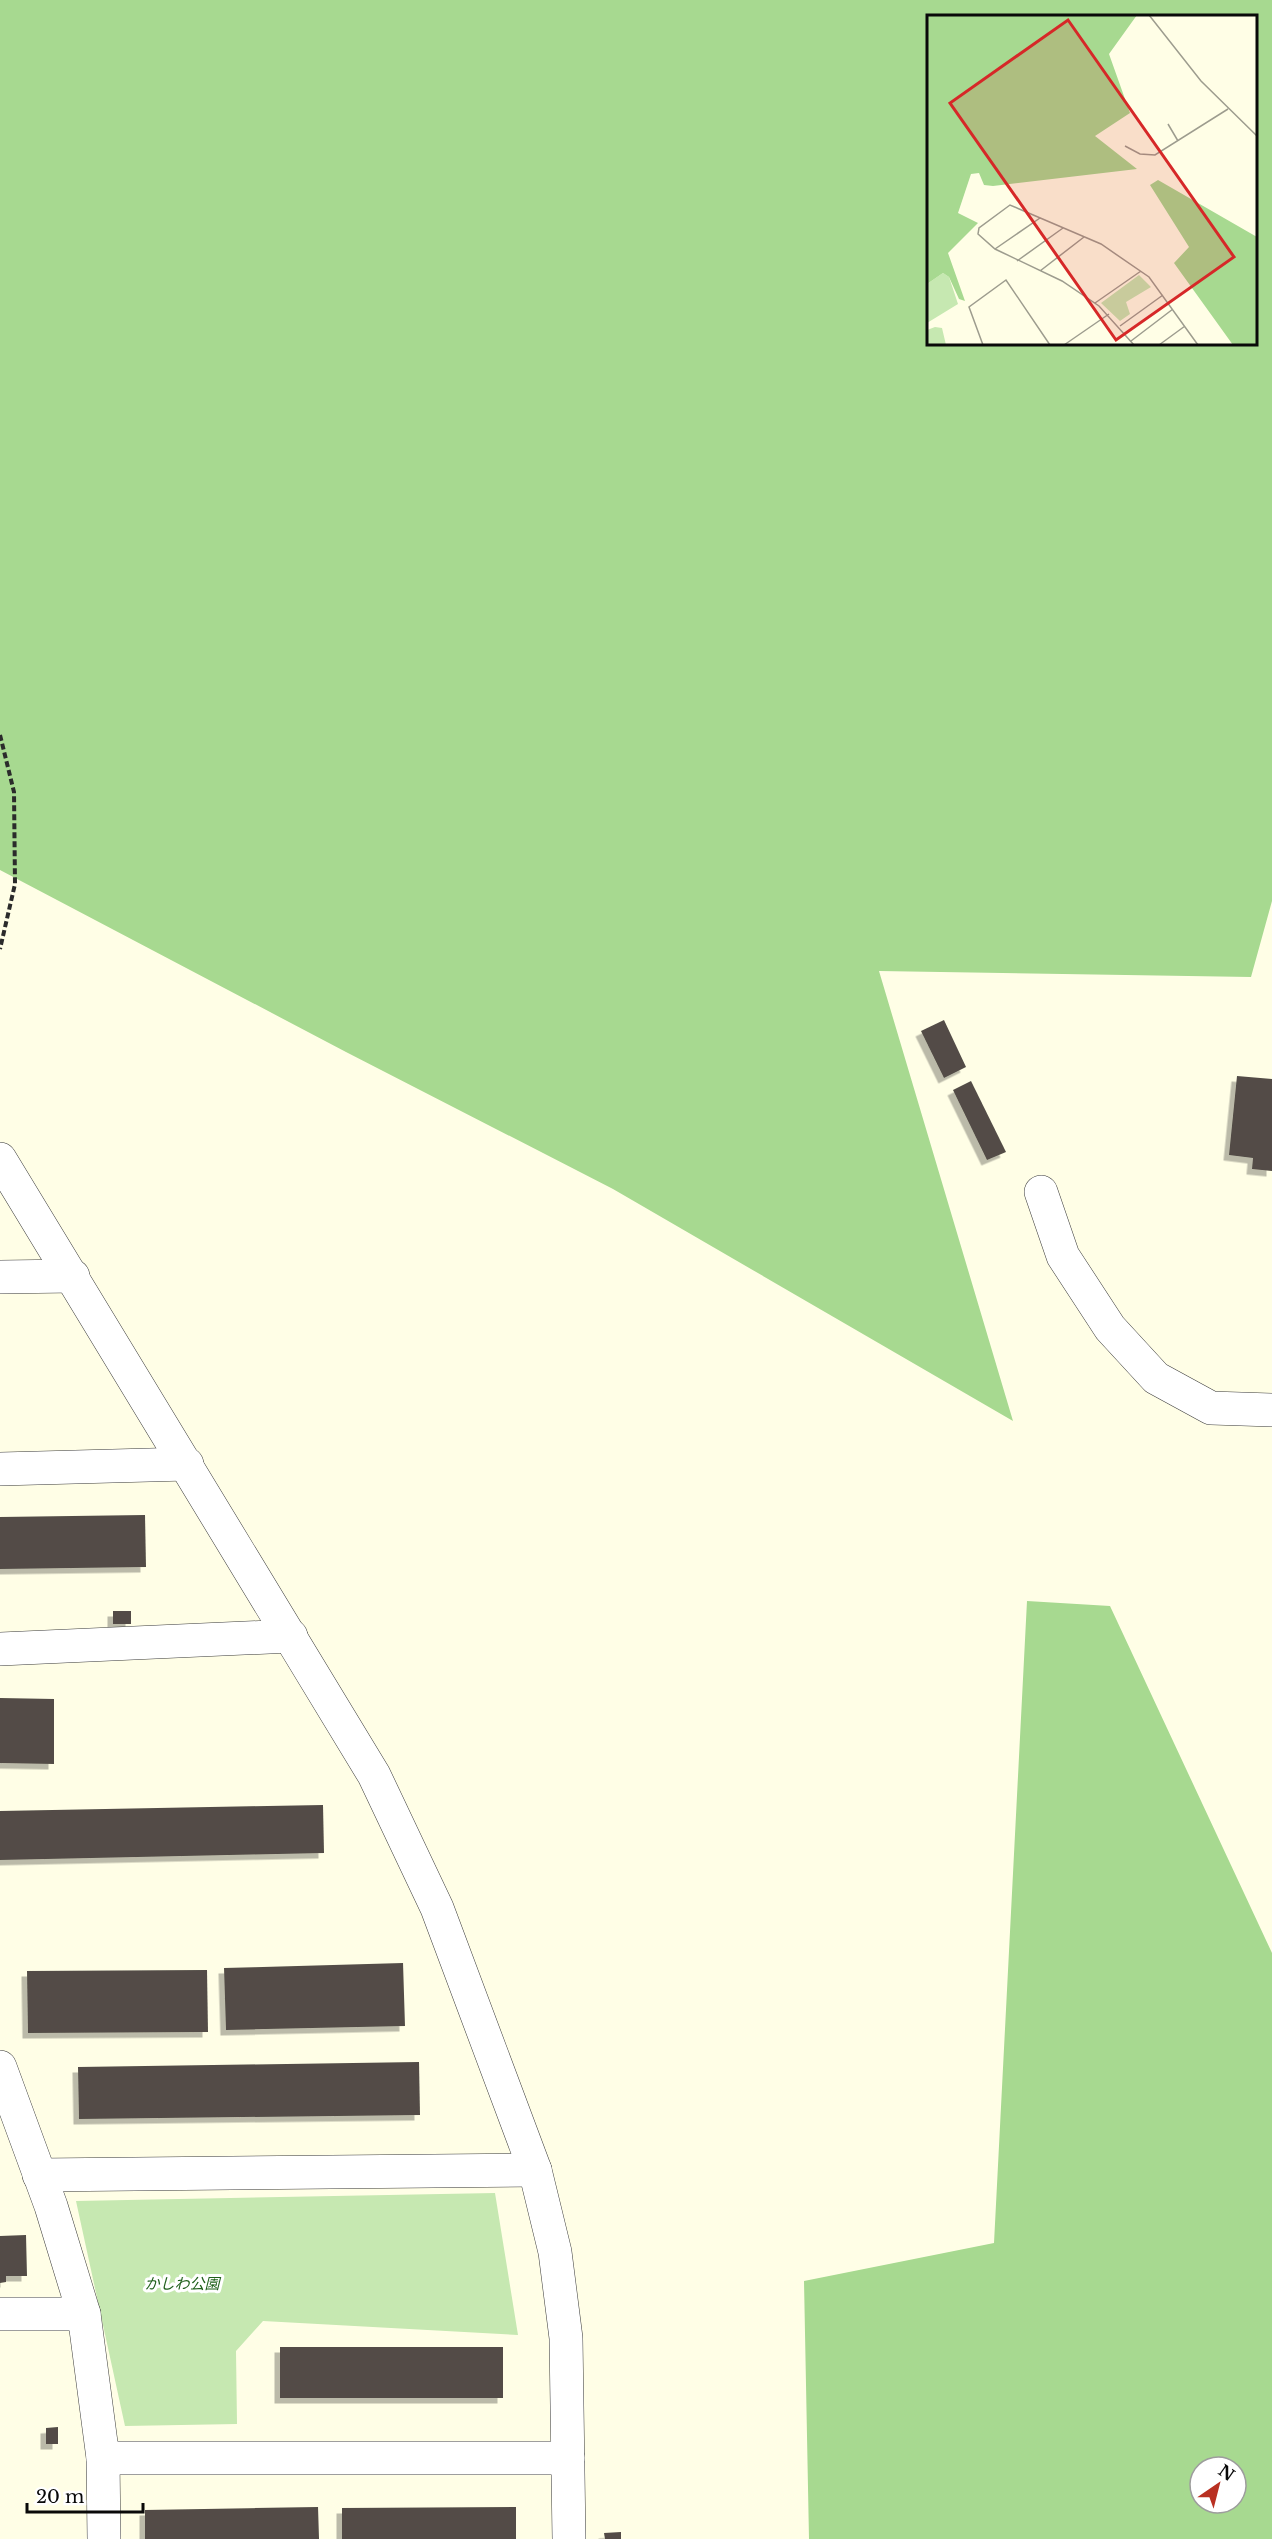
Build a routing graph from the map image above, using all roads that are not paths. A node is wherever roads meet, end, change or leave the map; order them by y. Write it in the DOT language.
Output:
graph roads {
  1 [pos="0,1159"];
  2 [pos="1041,1192"];
  3 [pos="73,1276"];
  4 [pos="0,1277"];
  5 [pos="1272,1410"];
  6 [pos="187,1464"];
  7 [pos="0,1469"];
  8 [pos="291,1636"];
  9 [pos="0,1649"];
  10 [pos="0,2067"];
  11 [pos="535,2170"];
  12 [pos="39,2175"];
  13 [pos="0,2314"];
  14 [pos="84,2314"];
  15 [pos="102,2458"];
  16 [pos="568,2458"];
  17 [pos="104,2539"];
  18 [pos="569,2539"];
  1 -- 3 [label="street"];
  2 -- 5 [label="street"];
  3 -- 4 [label="street"];
  3 -- 6 [label="street"];
  6 -- 7 [label="street"];
  6 -- 8 [label="street"];
  8 -- 9 [label="street"];
  8 -- 11 [label="street"];
  10 -- 12 [label="street"];
  11 -- 12 [label="street"];
  11 -- 16 [label="street"];
  12 -- 14 [label="street"];
  13 -- 14 [label="street"];
  14 -- 15 [label="street"];
  15 -- 16 [label="street"];
  15 -- 17 [label="street"];
  16 -- 18 [label="street"];
}
